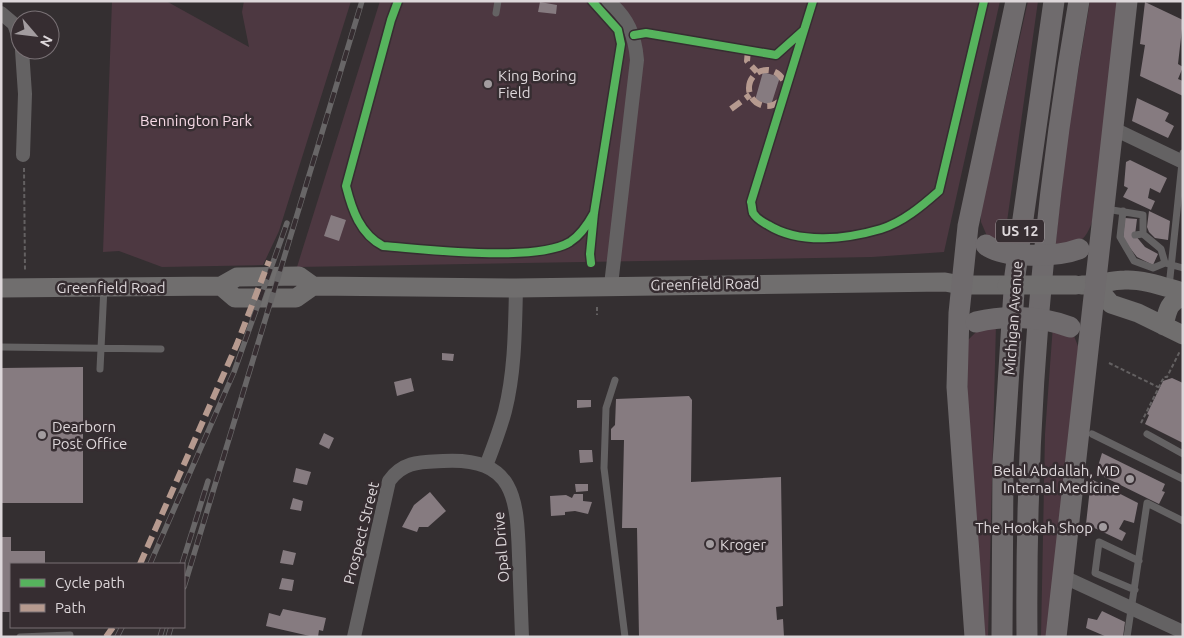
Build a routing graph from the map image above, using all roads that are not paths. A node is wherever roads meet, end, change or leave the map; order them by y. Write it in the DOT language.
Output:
graph roads {
  1 [pos="498,1"];
  2 [pos="608,1"];
  3 [pos="1016,1"];
  4 [pos="1054,1"];
  5 [pos="1079,1"];
  6 [pos="1127,1"];
  7 [pos="496,13"];
  8 [pos="23,60"];
  9 [pos="1112,128"];
  10 [pos="24,155"];
  11 [pos="1182,159"];
  12 [pos="1113,210"];
  13 [pos="970,215"];
  14 [pos="1143,234"];
  15 [pos="1135,235"];
  16 [pos="1115,236"];
  17 [pos="1136,259"];
  18 [pos="1168,263"];
  19 [pos="1183,268"];
  20 [pos="1128,280"];
  21 [pos="611,285"];
  22 [pos="970,285"];
  23 [pos="1086,286"];
  24 [pos="104,287"];
  25 [pos="1,288"];
  26 [pos="516,288"];
  27 [pos="1178,293"];
  28 [pos="1164,326"];
  29 [pos="967,327"];
  30 [pos="1181,343"];
  31 [pos="1089,345"];
  32 [pos="1,347"];
  33 [pos="161,349"];
  34 [pos="102,350"];
  35 [pos="100,369"];
  36 [pos="615,380"];
  37 [pos="1092,434"];
  38 [pos="1147,434"];
  39 [pos="1183,454"];
  40 [pos="486,466"];
  41 [pos="1183,479"];
  42 [pos="1183,521"];
  43 [pos="1139,561"];
  44 [pos="1064,577"];
  45 [pos="1135,590"];
  46 [pos="1131,608"];
  47 [pos="1183,632"];
  48 [pos="20,637"];
  49 [pos="68,637"];
  50 [pos="354,637"];
  51 [pos="522,637"];
  52 [pos="625,637"];
  53 [pos="975,637"];
  54 [pos="1002,637"];
  55 [pos="1027,637"];
  56 [pos="1056,637"];
  57 [pos="1127,637"];
  1 -- 7 [label="lane"];
  2 -- 21 [label="street"];
  3 -- 13 [label="main road"];
  4 -- 54 [label="main road, Michigan Avenue / US 12"];
  5 -- 55 [label="main road, Michigan Avenue / US 12"];
  6 -- 9 [label="main road"];
  8 -- 10 [label="street"];
  9 -- 11 [label="street"];
  9 -- 12 [label="main road"];
  11 -- 18 [label="lane"];
  12 -- 14 [label="lane"];
  12 -- 16 [label="main road"];
  13 -- 16 [label="main road, bridge"];
  13 -- 22 [label="main road"];
  14 -- 15 [label="lane"];
  14 -- 18 [label="lane"];
  16 -- 17 [label="lane"];
  16 -- 23 [label="main road"];
  17 -- 18 [label="lane"];
  17 -- 20 [label="lane"];
  18 -- 19 [label="lane"];
  18 -- 27 [label="lane"];
  20 -- 23 [label="main road, Greenfield Road"];
  20 -- 27 [label="main road, Greenfield Road"];
  21 -- 22 [label="main road, Greenfield Road"];
  21 -- 26 [label="main road, Greenfield Road"];
  22 -- 23 [label="main road, Greenfield Road, bridge"];
  22 -- 29 [label="main road"];
  23 -- 28 [label="main road"];
  23 -- 31 [label="main road"];
  24 -- 25 [label="main road, Greenfield Road"];
  24 -- 26 [label="main road, Greenfield Road"];
  24 -- 34 [label="lane"];
  26 -- 40 [label="street"];
  27 -- 28 [label="main road"];
  28 -- 30 [label="main road"];
  29 -- 31 [label="main road, bridge"];
  29 -- 53 [label="main road"];
  31 -- 44 [label="main road"];
  32 -- 34 [label="lane"];
  33 -- 34 [label="lane"];
  34 -- 35 [label="lane"];
  36 -- 52 [label="lane"];
  37 -- 41 [label="lane"];
  38 -- 39 [label="lane"];
  40 -- 50 [label="street, Prospect Street"];
  40 -- 51 [label="street, Opal Drive"];
  42 -- 43 [label="lane"];
  43 -- 45 [label="lane"];
  43 -- 45 [label="lane"];
  44 -- 46 [label="street"];
  44 -- 56 [label="main road"];
  45 -- 46 [label="lane"];
  46 -- 47 [label="street"];
  46 -- 57 [label="lane"];
  48 -- 49 [label="lane"];
}
